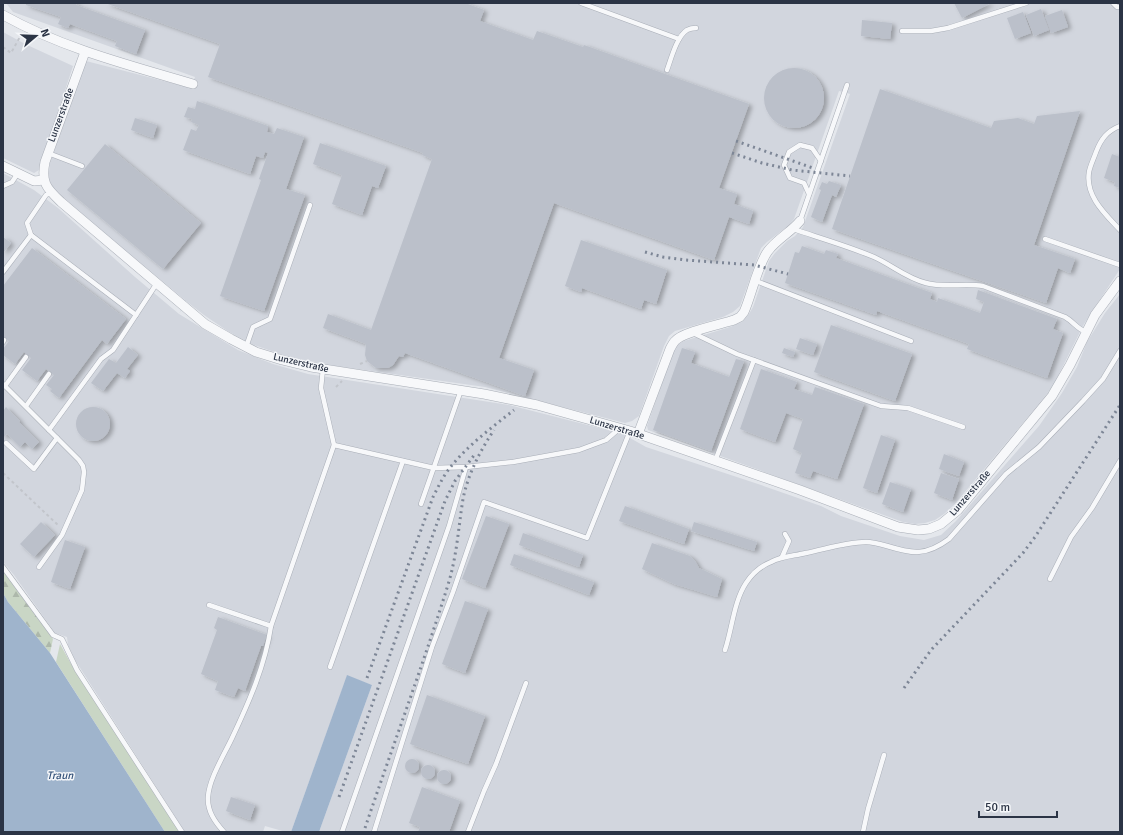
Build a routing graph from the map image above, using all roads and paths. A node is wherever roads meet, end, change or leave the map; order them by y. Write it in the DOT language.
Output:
graph roads {
  1 [pos="580,3"];
  2 [pos="1026,3"];
  3 [pos="1113,3"];
  4 [pos="1120,7"];
  5 [pos="3,14"];
  6 [pos="26,27"];
  7 [pos="696,28"];
  8 [pos="902,31"];
  9 [pos="679,39"];
  10 [pos="3,47"];
  11 [pos="84,52"];
  12 [pos="667,70"];
  13 [pos="193,84"];
  14 [pos="846,85"];
  15 [pos="1120,126"];
  16 [pos="48,153"];
  17 [pos="821,161"];
  18 [pos="3,166"];
  19 [pos="82,166"];
  20 [pos="18,173"];
  21 [pos="44,180"];
  22 [pos="3,186"];
  23 [pos="51,193"];
  24 [pos="809,194"];
  25 [pos="310,205"];
  26 [pos="800,221"];
  27 [pos="794,229"];
  28 [pos="1120,230"];
  29 [pos="31,235"];
  30 [pos="1045,239"];
  31 [pos="1120,265"];
  32 [pos="3,272"];
  33 [pos="756,281"];
  34 [pos="1120,281"];
  35 [pos="157,283"];
  36 [pos="136,315"];
  37 [pos="691,332"];
  38 [pos="1086,332"];
  39 [pos="911,341"];
  40 [pos="246,347"];
  41 [pos="1120,352"];
  42 [pos="26,357"];
  43 [pos="368,360"];
  44 [pos="754,360"];
  45 [pos="354,367"];
  46 [pos="323,369"];
  47 [pos="49,374"];
  48 [pos="344,378"];
  49 [pos="4,385"];
  50 [pos="336,387"];
  51 [pos="461,390"];
  52 [pos="26,406"];
  53 [pos="963,427"];
  54 [pos="620,428"];
  55 [pos="50,430"];
  56 [pos="634,433"];
  57 [pos="58,438"];
  58 [pos="6,443"];
  59 [pos="334,445"];
  60 [pos="403,461"];
  61 [pos="715,461"];
  62 [pos="1120,461"];
  63 [pos="466,466"];
  64 [pos="434,468"];
  65 [pos="3,473"];
  66 [pos="421,504"];
  67 [pos="64,530"];
  68 [pos="785,534"];
  69 [pos="782,558"];
  70 [pos="3,567"];
  71 [pos="38,567"];
  72 [pos="1050,578"];
  73 [pos="209,605"];
  74 [pos="271,626"];
  75 [pos="725,650"];
  76 [pos="330,667"];
  77 [pos="526,683"];
  78 [pos="884,755"];
  79 [pos="182,832"];
  80 [pos="224,832"];
  81 [pos="342,832"];
  82 [pos="374,832"];
  83 [pos="468,832"];
  84 [pos="863,832"];
  1 -- 9 [label="lane"];
  2 -- 8 [label="lane"];
  3 -- 4 [label="lane"];
  5 -- 6 [label="street"];
  6 -- 10 [label="path"];
  6 -- 11 [label="street"];
  7 -- 9 [label="lane"];
  9 -- 12 [label="lane"];
  11 -- 13 [label="street"];
  11 -- 16 [label="street, Lunzerstraße"];
  14 -- 17 [label="lane"];
  15 -- 28 [label="lane"];
  16 -- 19 [label="lane"];
  16 -- 21 [label="street, Lunzerstraße"];
  17 -- 24 [label="lane"];
  17 -- 24 [label="lane"];
  18 -- 20 [label="street"];
  20 -- 21 [label="street"];
  20 -- 22 [label="lane"];
  21 -- 23 [label="street, Lunzerstraße"];
  23 -- 29 [label="lane"];
  23 -- 35 [label="street, Lunzerstraße"];
  24 -- 26 [label="lane"];
  25 -- 40 [label="lane"];
  26 -- 27 [label="street"];
  27 -- 33 [label="street"];
  27 -- 38 [label="lane"];
  29 -- 32 [label="lane"];
  29 -- 36 [label="lane"];
  30 -- 31 [label="lane"];
  33 -- 37 [label="street"];
  33 -- 39 [label="lane"];
  34 -- 38 [label="street, Lunzerstraße"];
  35 -- 36 [label="lane"];
  35 -- 40 [label="street, Lunzerstraße"];
  36 -- 55 [label="lane"];
  37 -- 44 [label="lane"];
  37 -- 56 [label="street"];
  38 -- 61 [label="street, Lunzerstraße"];
  40 -- 46 [label="street, Lunzerstraße"];
  41 -- 69 [label="lane"];
  42 -- 49 [label="lane"];
  43 -- 45 [label="path"];
  44 -- 53 [label="lane"];
  44 -- 61 [label="lane"];
  46 -- 51 [label="street, Lunzerstraße"];
  46 -- 59 [label="lane"];
  47 -- 52 [label="lane"];
  48 -- 50 [label="path"];
  49 -- 52 [label="lane"];
  51 -- 54 [label="street, Lunzerstraße"];
  51 -- 64 [label="lane"];
  52 -- 55 [label="lane"];
  54 -- 56 [label="street, Lunzerstraße"];
  54 -- 63 [label="lane"];
  55 -- 57 [label="lane"];
  56 -- 61 [label="street, Lunzerstraße"];
  56 -- 82 [label="lane"];
  57 -- 58 [label="lane"];
  57 -- 67 [label="lane"];
  59 -- 60 [label="lane"];
  59 -- 74 [label="lane"];
  60 -- 64 [label="lane"];
  60 -- 76 [label="lane"];
  62 -- 72 [label="lane"];
  63 -- 64 [label="lane"];
  63 -- 81 [label="lane"];
  64 -- 66 [label="lane"];
  65 -- 67 [label="path"];
  67 -- 71 [label="lane"];
  68 -- 69 [label="lane"];
  69 -- 75 [label="lane"];
  70 -- 79 [label="lane"];
  73 -- 74 [label="lane"];
  74 -- 80 [label="lane"];
  77 -- 83 [label="lane"];
  78 -- 84 [label="lane"];
}
